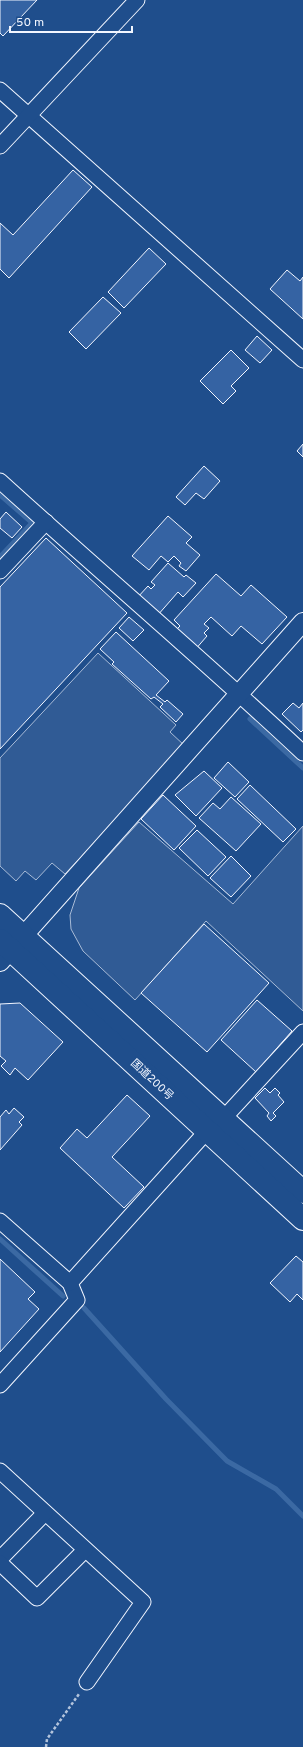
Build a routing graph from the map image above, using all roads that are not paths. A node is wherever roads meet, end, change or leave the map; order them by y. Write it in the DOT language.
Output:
graph roads {
  1 [pos="134,1"];
  2 [pos="0,90"];
  3 [pos="28,116"];
  4 [pos="0,146"];
  5 [pos="303,360"];
  6 [pos="0,481"];
  7 [pos="46,522"];
  8 [pos="0,571"];
  9 [pos="303,622"];
  10 [pos="239,693"];
  11 [pos="303,753"];
  12 [pos="0,915"];
  13 [pos="8,947"];
  14 [pos="303,1032"];
  15 [pos="215,1125"];
  16 [pos="303,1192"];
  17 [pos="303,1219"];
  18 [pos="0,1221"];
  19 [pos="70,1283"];
  20 [pos="0,1385"];
  21 [pos="0,1471"];
  22 [pos="45,1513"];
  23 [pos="85,1550"];
  24 [pos="0,1559"];
  25 [pos="0,1563"];
  26 [pos="87,1682"];
  1 -- 3 [label="street"];
  2 -- 3 [label="street"];
  3 -- 4 [label="street"];
  3 -- 5 [label="street"];
  6 -- 7 [label="street"];
  7 -- 8 [label="street"];
  7 -- 10 [label="street"];
  9 -- 10 [label="street"];
  10 -- 11 [label="street"];
  10 -- 13 [label="street"];
  12 -- 13 [label="highway, 国道200号"];
  13 -- 15 [label="highway, 国道200号"];
  14 -- 15 [label="street"];
  15 -- 16 [label="highway, 国道200号"];
  15 -- 17 [label="highway, 国道200号"];
  15 -- 19 [label="street"];
  18 -- 19 [label="street"];
  19 -- 20 [label="street"];
  21 -- 22 [label="street"];
  22 -- 23 [label="street"];
  22 -- 24 [label="street"];
  23 -- 25 [label="street"];
  23 -- 26 [label="street"];
}
